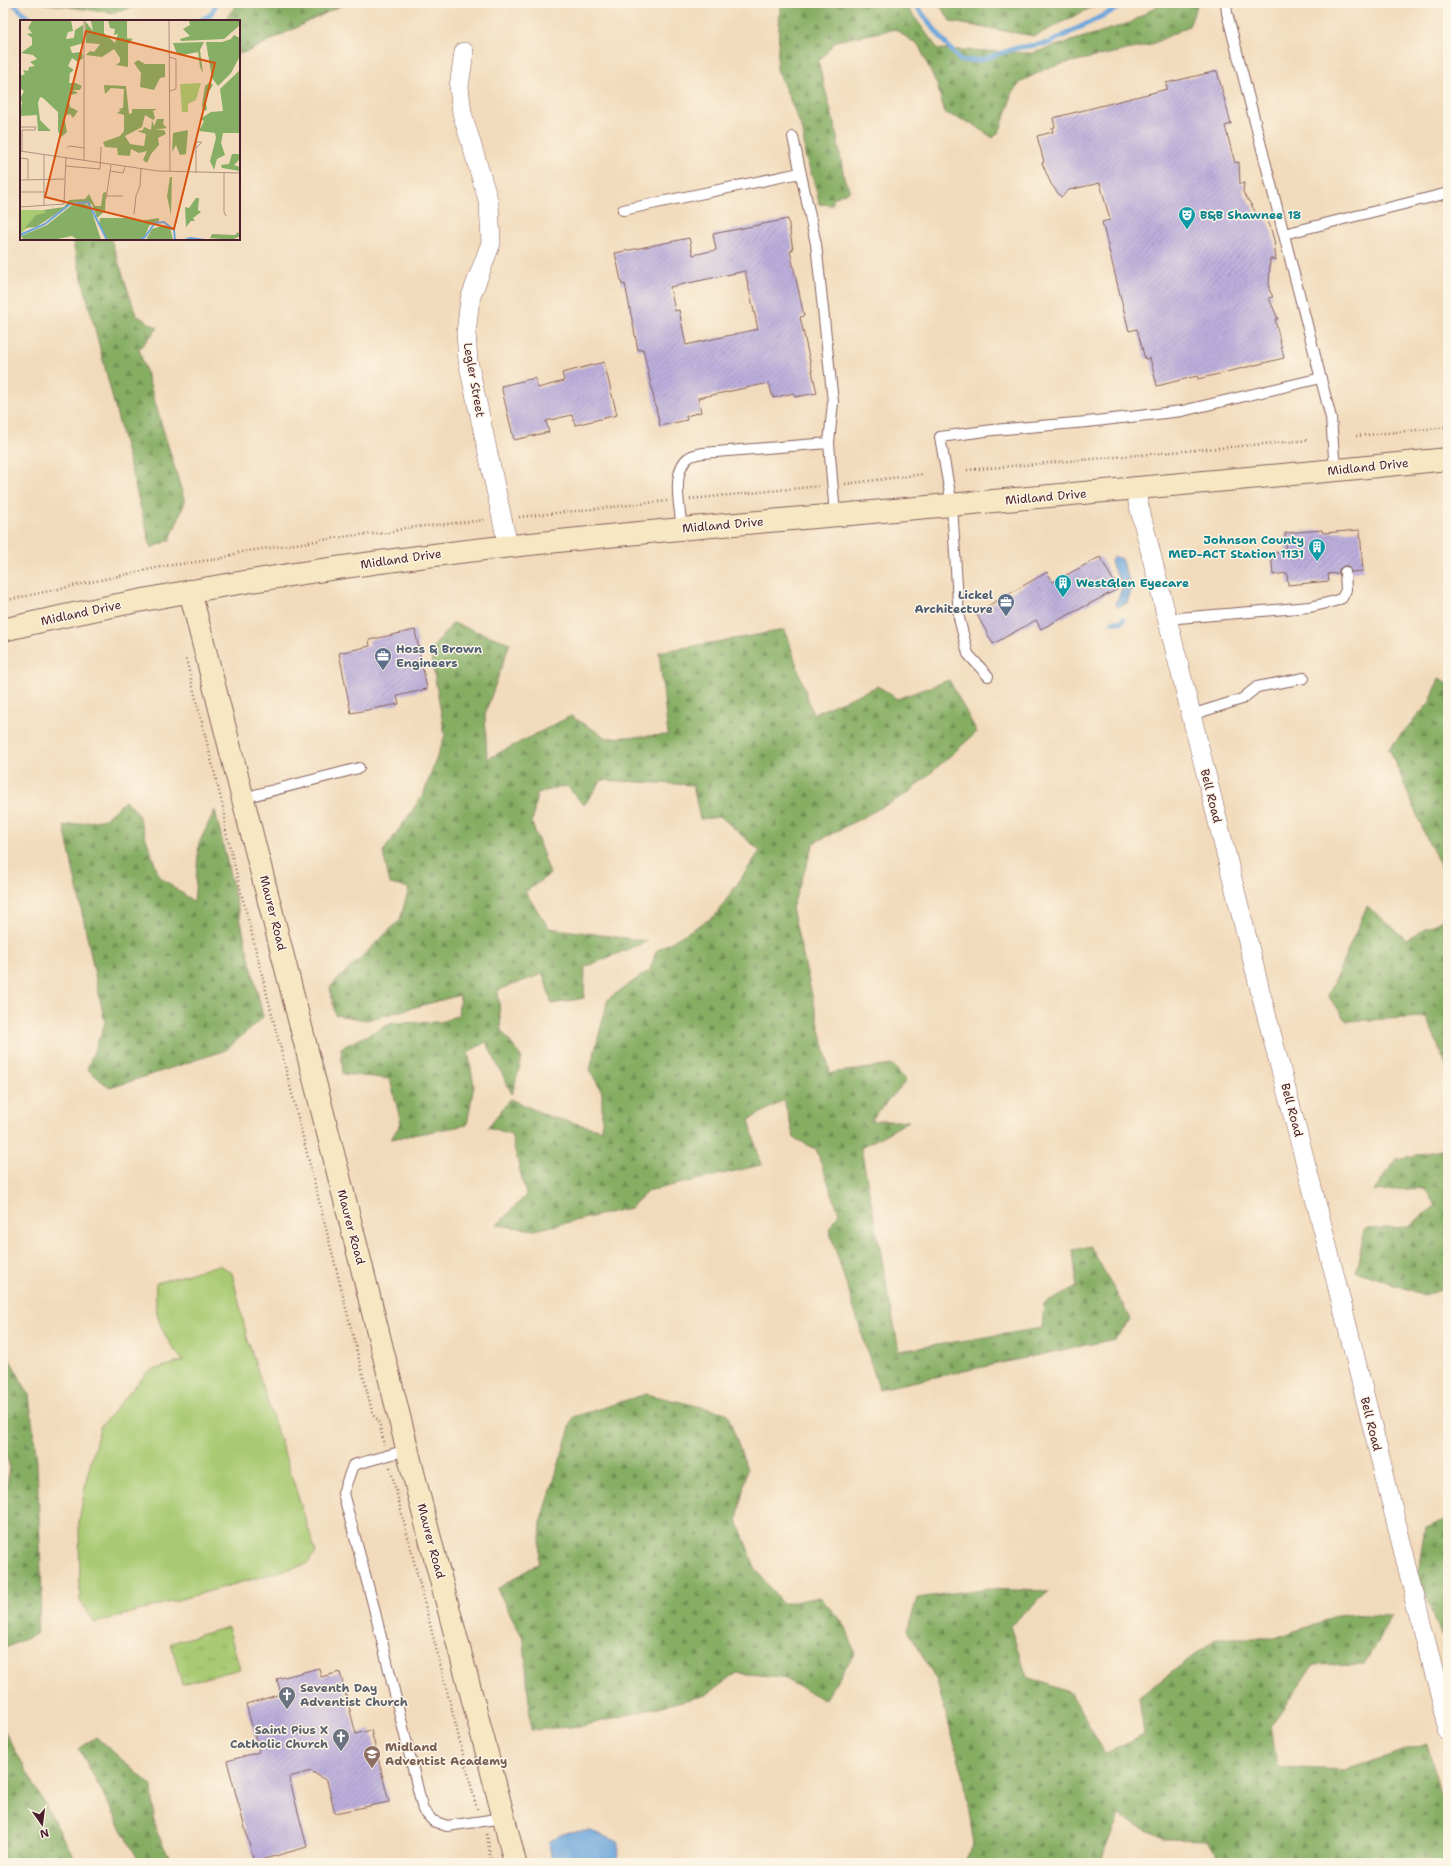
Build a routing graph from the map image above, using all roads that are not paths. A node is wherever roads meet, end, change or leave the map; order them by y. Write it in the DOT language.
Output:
graph roads {
  1 [pos="1226,3"];
  2 [pos="464,52"];
  3 [pos="793,137"];
  4 [pos="800,173"];
  5 [pos="1448,193"];
  6 [pos="623,210"];
  7 [pos="1284,234"];
  8 [pos="1321,378"];
  9 [pos="829,443"];
  10 [pos="1448,460"];
  11 [pos="1335,470"];
  12 [pos="1135,490"];
  13 [pos="952,505"];
  14 [pos="835,515"];
  15 [pos="682,528"];
  16 [pos="508,546"];
  17 [pos="1344,572"];
  18 [pos="190,591"];
  19 [pos="1166,619"];
  20 [pos="3,630"];
  21 [pos="988,676"];
  22 [pos="1304,678"];
  23 [pos="1191,715"];
  24 [pos="359,768"];
  25 [pos="243,798"];
  26 [pos="407,1450"];
  27 [pos="1448,1730"];
  28 [pos="504,1818"];
  29 [pos="514,1863"];
  1 -- 7 [label="lane"];
  2 -- 16 [label="street, Legler Street"];
  3 -- 4 [label="lane"];
  4 -- 6 [label="lane"];
  4 -- 9 [label="lane"];
  5 -- 7 [label="lane"];
  7 -- 8 [label="lane"];
  8 -- 11 [label="lane"];
  8 -- 13 [label="lane"];
  9 -- 14 [label="lane"];
  9 -- 15 [label="lane"];
  10 -- 11 [label="main road, Midland Drive"];
  11 -- 12 [label="main road, Midland Drive"];
  12 -- 13 [label="main road, Midland Drive"];
  12 -- 19 [label="street, Bell Road"];
  13 -- 14 [label="main road, Midland Drive"];
  13 -- 21 [label="lane"];
  14 -- 15 [label="main road, Midland Drive"];
  15 -- 16 [label="main road, Midland Drive"];
  16 -- 18 [label="main road, Midland Drive"];
  17 -- 19 [label="lane"];
  18 -- 20 [label="main road, Midland Drive"];
  18 -- 25 [label="main road, Maurer Road"];
  19 -- 23 [label="street, Bell Road"];
  22 -- 23 [label="lane"];
  23 -- 27 [label="street, Bell Road"];
  24 -- 25 [label="lane"];
  25 -- 26 [label="main road, Maurer Road"];
  26 -- 28 [label="main road, Maurer Road"];
  26 -- 28 [label="lane"];
  28 -- 29 [label="main road, Maurer Road"];
}
